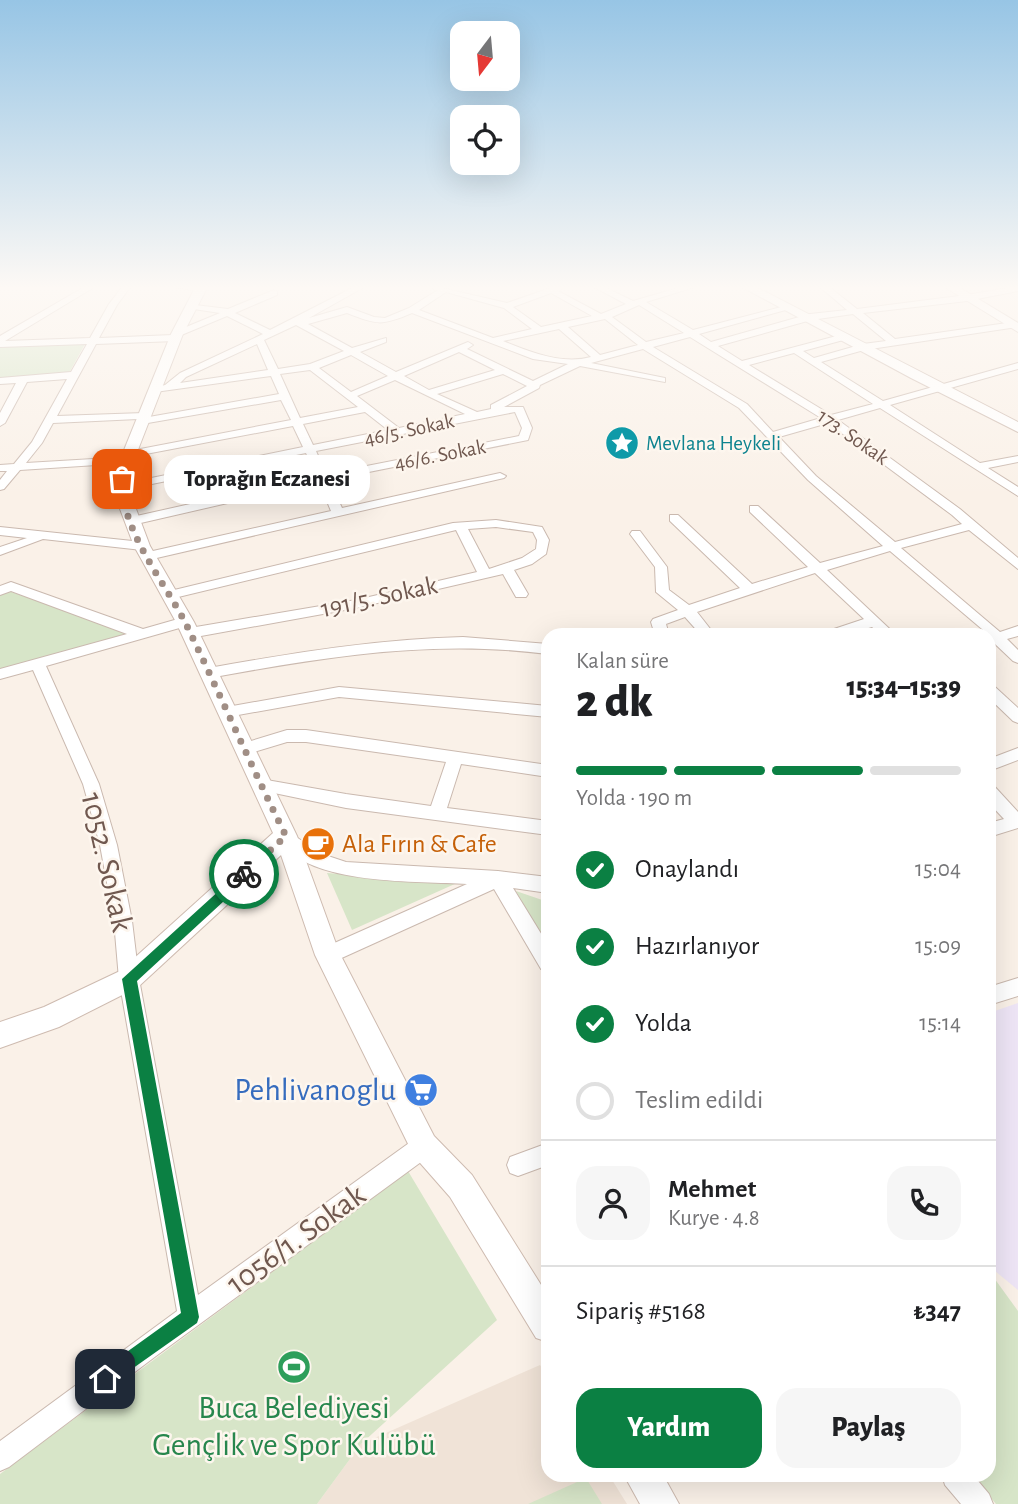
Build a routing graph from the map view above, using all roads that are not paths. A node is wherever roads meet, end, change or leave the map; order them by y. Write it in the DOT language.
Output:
graph roads {
  1 [pos="84,356"];
  2 [pos="171,356"];
  3 [pos="223,356"];
  4 [pos="267,356"];
  5 [pos="343,356"];
  6 [pos="362,356"];
  7 [pos="439,356"];
  8 [pos="474,356"];
  9 [pos="534,356"];
  10 [pos="601,356"];
  11 [pos="662,356"];
  12 [pos="729,356"];
  13 [pos="772,356"];
  14 [pos="806,356"];
  15 [pos="830,356"];
  16 [pos="880,356"];
  17 [pos="597,357"];
  18 [pos="545,360"];
  19 [pos="813,361"];
  20 [pos="579,363"];
  21 [pos="742,364"];
  22 [pos="1018,366"];
  23 [pos="312,367"];
  24 [pos="502,371"];
  25 [pos="560,372"];
  26 [pos="274,373"];
  27 [pos="74,375"];
  28 [pos="395,375"];
  29 [pos="23,379"];
  30 [pos="661,380"];
  31 [pos="0,381"];
  32 [pos="532,385"];
  33 [pos="936,387"];
  34 [pos="161,388"];
  35 [pos="428,394"];
  36 [pos="352,395"];
  37 [pos="284,396"];
  38 [pos="882,403"];
  39 [pos="369,408"];
  40 [pos="477,416"];
  41 [pos="143,419"];
  42 [pos="830,419"];
  43 [pos="50,420"];
  44 [pos="524,420"];
  45 [pos="296,422"];
  46 [pos="0,423"];
  47 [pos="1018,428"];
  48 [pos="398,432"];
  49 [pos="773,435"];
  50 [pos="310,451"];
  51 [pos="128,457"];
  52 [pos="1018,459"];
  53 [pos="980,466"];
  54 [pos="18,467"];
  55 [pos="0,468"];
  56 [pos="500,476"];
  57 [pos="322,478"];
  58 [pos="0,487"];
  59 [pos="122,487"];
  60 [pos="1018,492"];
  61 [pos="754,509"];
  62 [pos="338,512"];
  63 [pos="674,517"];
  64 [pos="132,521"];
  65 [pos="972,525"];
  66 [pos="460,526"];
  67 [pos="0,531"];
  68 [pos="636,534"];
  69 [pos="44,536"];
  70 [pos="893,546"];
  71 [pos="0,551"];
  72 [pos="145,551"];
  73 [pos="1018,565"];
  74 [pos="507,568"];
  75 [pos="819,569"];
  76 [pos="484,573"];
  77 [pos="749,589"];
  78 [pos="0,591"];
  79 [pos="521,594"];
  80 [pos="170,595"];
  81 [pos="688,611"];
  82 [pos="874,621"];
  83 [pos="188,628"];
  84 [pos="660,628"];
  85 [pos="702,628"];
  86 [pos="852,628"];
  87 [pos="882,628"];
  88 [pos="982,628"];
  89 [pos="1018,631"];
  90 [pos="139,633"];
  91 [pos="996,637"];
  92 [pos="996,640"];
  93 [pos="541,648"];
  94 [pos="1018,658"];
  95 [pos="37,663"];
  96 [pos="209,673"];
  97 [pos="0,674"];
  98 [pos="996,697"];
  99 [pos="541,711"];
  100 [pos="227,712"];
  101 [pos="1018,717"];
  102 [pos="244,749"];
  103 [pos="1018,754"];
  104 [pos="455,758"];
  105 [pos="996,762"];
  106 [pos="541,770"];
  107 [pos="261,785"];
  108 [pos="996,800"];
  109 [pos="437,812"];
  110 [pos="1017,822"];
  111 [pos="541,827"];
  112 [pos="996,828"];
  113 [pos="286,836"];
  114 [pos="499,879"];
  115 [pos="541,885"];
  116 [pos="541,951"];
  117 [pos="328,955"];
  118 [pos="129,979"];
  119 [pos="1018,987"];
  120 [pos="996,992"];
  121 [pos="0,1035"];
  122 [pos="424,1146"];
  123 [pos="541,1157"];
  124 [pos="518,1165"];
  125 [pos="541,1315"];
  126 [pos="190,1317"];
  127 [pos="0,1458"];
  128 [pos="647,1482"];
  129 [pos="961,1482"];
  130 [pos="661,1504"];
  131 [pos="979,1504"];
  1 -- 27 [label="street"];
  2 -- 34 [label="main road"];
  3 -- 34 [label="street"];
  4 -- 26 [label="street"];
  5 -- 23 [label="street"];
  6 -- 28 [label="street"];
  7 -- 28 [label="street"];
  8 -- 24 [label="street"];
  9 -- 18 [label="street"];
  10 -- 17 [label="street"];
  11 -- 49 [label="street"];
  12 -- 21 [label="street, 173. Sokak"];
  13 -- 21 [label="street"];
  14 -- 19 [label="street"];
  15 -- 19 [label="street"];
  16 -- 33 [label="main road"];
  17 -- 20 [label="street"];
  18 -- 20 [label="street"];
  18 -- 25 [label="street"];
  19 -- 38 [label="street"];
  20 -- 25 [label="street"];
  20 -- 30 [label="street"];
  21 -- 42 [label="street, 173. Sokak"];
  22 -- 33 [label="street"];
  23 -- 26 [label="street"];
  23 -- 36 [label="street"];
  24 -- 32 [label="street"];
  24 -- 35 [label="street"];
  25 -- 32 [label="street"];
  26 -- 34 [label="street"];
  26 -- 37 [label="street"];
  27 -- 29 [label="street"];
  27 -- 43 [label="street"];
  28 -- 35 [label="street"];
  28 -- 36 [label="street"];
  29 -- 31 [label="street"];
  29 -- 46 [label="street"];
  32 -- 40 [label="street"];
  33 -- 38 [label="street"];
  33 -- 47 [label="main road"];
  34 -- 41 [label="main road"];
  35 -- 40 [label="street"];
  36 -- 39 [label="street"];
  37 -- 41 [label="street"];
  37 -- 45 [label="street"];
  38 -- 42 [label="street"];
  38 -- 53 [label="street"];
  39 -- 45 [label="street"];
  39 -- 48 [label="street"];
  40 -- 44 [label="street, 46/5. Sokak"];
  40 -- 48 [label="street, 46/5. Sokak"];
  41 -- 43 [label="street"];
  41 -- 51 [label="main road"];
  42 -- 49 [label="street"];
  42 -- 65 [label="street, 173. Sokak"];
  43 -- 54 [label="street"];
  44 -- 57 [label="street, 46/6. Sokak"];
  45 -- 50 [label="street"];
  45 -- 51 [label="street"];
  48 -- 50 [label="street, 46/5. Sokak"];
  49 -- 70 [label="street"];
  50 -- 57 [label="street"];
  50 -- 59 [label="street, 46/5. Sokak"];
  51 -- 54 [label="street"];
  51 -- 59 [label="main road"];
  52 -- 53 [label="street"];
  53 -- 60 [label="street"];
  54 -- 55 [label="street"];
  54 -- 58 [label="street"];
  56 -- 62 [label="street"];
  57 -- 62 [label="street"];
  57 -- 64 [label="street, 46/6. Sokak"];
  59 -- 64 [label="main road"];
  61 -- 75 [label="street"];
  62 -- 72 [label="street"];
  63 -- 77 [label="street"];
  64 -- 72 [label="main road"];
  65 -- 70 [label="street"];
  65 -- 73 [label="street, 173. Sokak"];
  66 -- 74 [label="street, 191/5. Sokak"];
  66 -- 76 [label="street"];
  66 -- 80 [label="street"];
  67 -- 69 [label="street"];
  68 -- 81 [label="street"];
  69 -- 71 [label="street"];
  69 -- 72 [label="street"];
  70 -- 75 [label="street"];
  70 -- 88 [label="street"];
  72 -- 80 [label="main road"];
  74 -- 76 [label="street, 191/5. Sokak"];
  74 -- 79 [label="street"];
  75 -- 77 [label="street"];
  75 -- 82 [label="street"];
  76 -- 83 [label="street, 191/5. Sokak"];
  77 -- 81 [label="street"];
  78 -- 90 [label="street"];
  80 -- 83 [label="main road"];
  81 -- 84 [label="street"];
  81 -- 85 [label="street"];
  82 -- 86 [label="street"];
  82 -- 87 [label="street"];
  83 -- 90 [label="street, 191/5. Sokak"];
  83 -- 96 [label="main road"];
  89 -- 91 [label="street"];
  90 -- 95 [label="street, 191/5. Sokak"];
  92 -- 94 [label="street"];
  93 -- 96 [label="street"];
  95 -- 97 [label="street, 191/5. Sokak"];
  95 -- 118 [label="street, 1052. Sokak"];
  96 -- 100 [label="main road"];
  98 -- 101 [label="street"];
  99 -- 100 [label="street"];
  100 -- 102 [label="main road"];
  102 -- 104 [label="street"];
  102 -- 107 [label="main road"];
  103 -- 105 [label="street"];
  104 -- 106 [label="street"];
  104 -- 109 [label="street"];
  107 -- 109 [label="street"];
  107 -- 113 [label="main road"];
  108 -- 110 [label="street"];
  109 -- 111 [label="street"];
  110 -- 112 [label="street"];
  113 -- 114 [label="street"];
  113 -- 117 [label="main road"];
  113 -- 118 [label="main road"];
  114 -- 115 [label="street"];
  114 -- 116 [label="street"];
  114 -- 117 [label="street"];
  117 -- 122 [label="main road"];
  118 -- 121 [label="main road"];
  118 -- 126 [label="street, 1052. Sokak"];
  119 -- 120 [label="street"];
  122 -- 125 [label="main road"];
  122 -- 126 [label="street, 1056/1. Sokak"];
  123 -- 124 [label="street"];
  126 -- 127 [label="street, 1056/1. Sokak"];
  128 -- 130 [label="main road"];
  129 -- 131 [label="street"];
}
